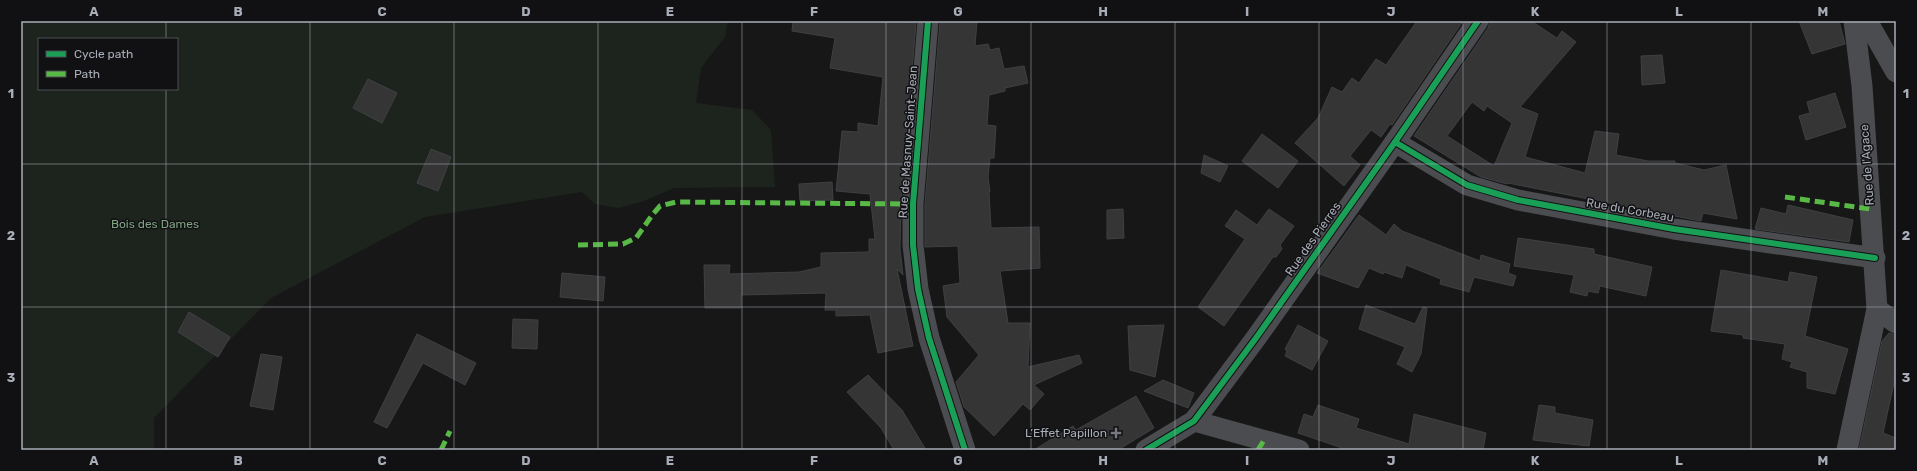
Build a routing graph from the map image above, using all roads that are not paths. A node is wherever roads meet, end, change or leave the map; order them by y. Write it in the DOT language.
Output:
graph roads {
  1 [pos="928,21"];
  2 [pos="1478,21"];
  3 [pos="1854,21"];
  4 [pos="1867,21"];
  5 [pos="1896,72"];
  6 [pos="1395,142"];
  7 [pos="1874,258"];
  8 [pos="1877,309"];
  9 [pos="1896,323"];
  10 [pos="1194,421"];
  11 [pos="965,450"];
  12 [pos="1146,450"];
  13 [pos="1299,450"];
  14 [pos="1847,450"];
  1 -- 11 [label="street, Rue de Masnuy-Saint-Jean"];
  2 -- 6 [label="street, Rue des Pierres"];
  3 -- 7 [label="street, Rue de l'Agace"];
  4 -- 5 [label="street"];
  6 -- 7 [label="street, Rue du Corbeau"];
  6 -- 10 [label="street, Rue des Pierres"];
  7 -- 8 [label="street, Rue de l'Agace"];
  8 -- 9 [label="street"];
  8 -- 14 [label="street, Rue de l'Agace"];
  10 -- 12 [label="street, Rue des Pierres"];
  10 -- 13 [label="street"];
}
